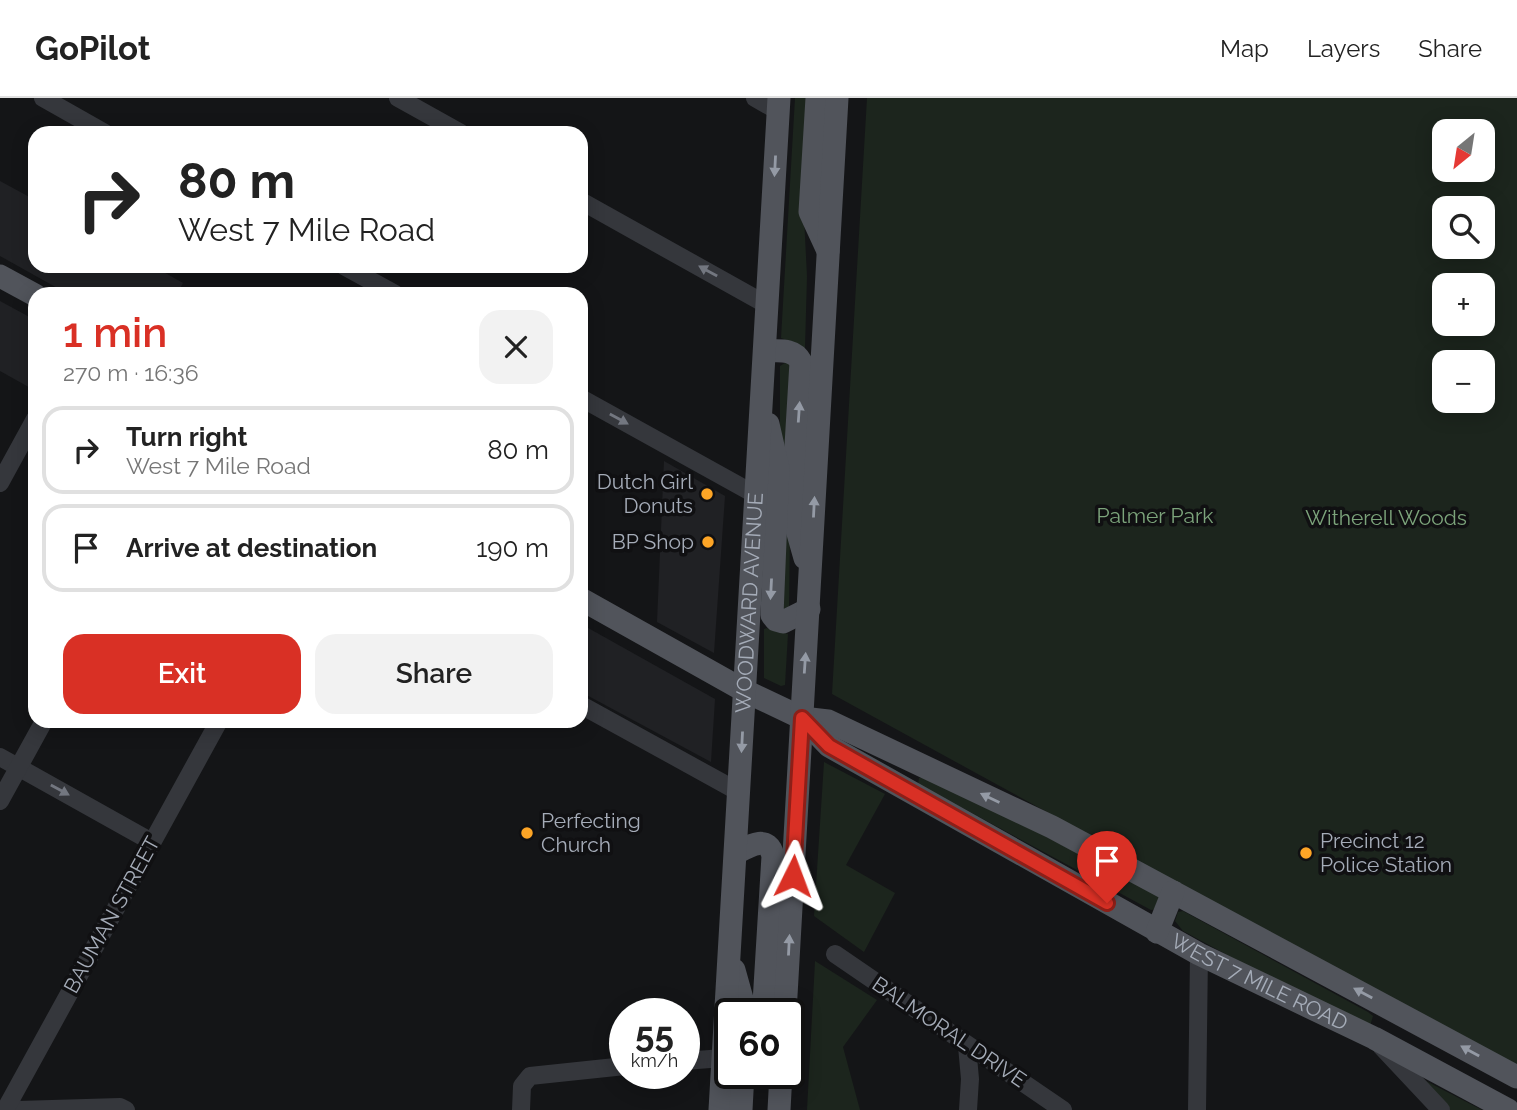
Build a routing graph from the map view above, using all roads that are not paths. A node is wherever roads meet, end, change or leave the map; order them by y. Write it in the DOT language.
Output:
graph roads {
  1 [pos="43,98"];
  2 [pos="398,98"];
  3 [pos="755,98"];
  4 [pos="817,98"];
  5 [pos="837,98"];
  6 [pos="779,104"];
  7 [pos="93,126"];
  8 [pos="448,126"];
  9 [pos="588,205"];
  10 [pos="829,254"];
  11 [pos="356,273"];
  12 [pos="0,276"];
  13 [pos="382,287"];
  14 [pos="28,291"];
  15 [pos="767,305"];
  16 [pos="765,351"];
  17 [pos="762,401"];
  18 [pos="588,402"];
  19 [pos="28,432"];
  20 [pos="0,483"];
  21 [pos="756,495"];
  22 [pos="810,575"];
  23 [pos="588,603"];
  24 [pos="808,609"];
  25 [pos="745,691"];
  26 [pos="588,709"];
  27 [pos="802,718"];
  28 [pos="40,728"];
  29 [pos="215,728"];
  30 [pos="0,757"];
  31 [pos="910,759"];
  32 [pos="19,767"];
  33 [pos="901,787"];
  34 [pos="739,792"];
  35 [pos="0,801"];
  36 [pos="152,842"];
  37 [pos="736,853"];
  38 [pos="1174,892"];
  39 [pos="1157,932"];
  40 [pos="730,954"];
  41 [pos="835,954"];
  42 [pos="1199,954"];
  43 [pos="727,998"];
  44 [pos="742,998"];
  45 [pos="764,998"];
  46 [pos="786,998"];
  47 [pos="1391,1008"];
  48 [pos="1429,1028"];
  49 [pos="1374,1038"];
  50 [pos="967,1046"];
  51 [pos="1412,1058"];
  52 [pos="609,1068"];
  53 [pos="1006,1072"];
  54 [pos="1517,1077"];
  55 [pos="970,1079"];
  56 [pos="721,1089"];
  57 [pos="743,1089"];
  58 [pos="780,1089"];
  59 [pos="7,1107"];
  60 [pos="123,1108"];
  61 [pos="522,1110"];
  62 [pos="720,1110"];
  63 [pos="741,1110"];
  64 [pos="779,1110"];
  65 [pos="968,1110"];
  66 [pos="1063,1110"];
  67 [pos="1197,1110"];
  68 [pos="1441,1110"];
  69 [pos="1508,1110"];
  1 -- 7 [label="street"];
  2 -- 8 [label="street"];
  3 -- 6 [label="street"];
  4 -- 10 [label="main road"];
  5 -- 10 [label="main road"];
  6 -- 15 [label="main road, WOODWARD AVENUE, one-way"];
  15 -- 9 [label="street, one-way"];
  22 -- 10 [label="main road, one-way"];
  11 -- 13 [label="street"];
  12 -- 14 [label="main road"];
  15 -- 16 [label="main road, WOODWARD AVENUE"];
  16 -- 17 [label="main road, WOODWARD AVENUE"];
  22 -- 16 [label="main road, one-way"];
  17 -- 21 [label="main road, WOODWARD AVENUE"];
  17 -- 24 [label="main road, one-way"];
  18 -- 21 [label="street, one-way"];
  19 -- 20 [label="street"];
  21 -- 25 [label="main road, WOODWARD AVENUE"];
  22 -- 24 [label="main road"];
  23 -- 25 [label="main road, WEST 7 MILE ROAD"];
  27 -- 24 [label="main road, one-way"];
  25 -- 27 [label="main road, WEST 7 MILE ROAD"];
  25 -- 34 [label="main road, WOODWARD AVENUE, one-way"];
  26 -- 34 [label="street"];
  27 -- 31 [label="main road, WEST 7 MILE ROAD"];
  27 -- 33 [label="main road, WEST 7 MILE ROAD"];
  46 -- 27 [label="main road, one-way"];
  28 -- 32 [label="street"];
  29 -- 36 [label="street, BAUMAN STREET"];
  30 -- 32 [label="street"];
  31 -- 33 [label="main road"];
  38 -- 31 [label="main road, WEST 7 MILE ROAD, one-way"];
  32 -- 35 [label="street"];
  32 -- 36 [label="street, one-way"];
  33 -- 39 [label="main road, WEST 7 MILE ROAD"];
  34 -- 37 [label="main road, WOODWARD AVENUE"];
  36 -- 59 [label="street, BAUMAN STREET"];
  37 -- 40 [label="main road, WOODWARD AVENUE"];
  37 -- 45 [label="main road"];
  38 -- 39 [label="main road"];
  47 -- 38 [label="main road, WEST 7 MILE ROAD, one-way"];
  39 -- 42 [label="main road, WEST 7 MILE ROAD"];
  40 -- 43 [label="main road, WOODWARD AVENUE"];
  40 -- 44 [label="main road"];
  41 -- 50 [label="street, BALMORAL DRIVE"];
  42 -- 49 [label="main road, WEST 7 MILE ROAD"];
  42 -- 67 [label="street"];
  47 -- 48 [label="main road, WEST 7 MILE ROAD"];
  47 -- 49 [label="main road"];
  48 -- 51 [label="main road"];
  54 -- 48 [label="main road, WEST 7 MILE ROAD, one-way"];
  49 -- 51 [label="main road, WEST 7 MILE ROAD"];
  49 -- 68 [label="street"];
  50 -- 53 [label="street, BALMORAL DRIVE"];
  50 -- 55 [label="street"];
  51 -- 69 [label="main road, WEST 7 MILE ROAD"];
  52 -- 61 [label="street"];
  53 -- 55 [label="street"];
  53 -- 66 [label="street, BALMORAL DRIVE"];
  55 -- 65 [label="street"];
  56 -- 62 [label="main road, WOODWARD AVENUE"];
  57 -- 63 [label="main road"];
  58 -- 64 [label="main road"];
  59 -- 60 [label="street"];
}
